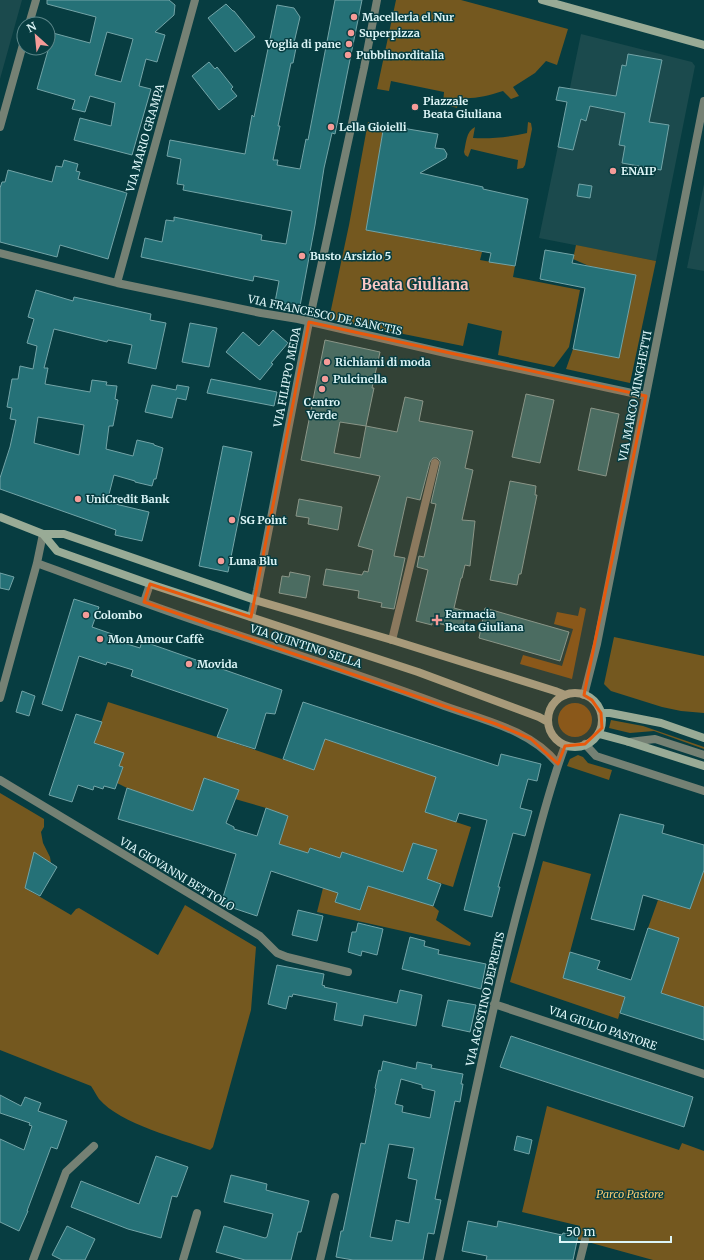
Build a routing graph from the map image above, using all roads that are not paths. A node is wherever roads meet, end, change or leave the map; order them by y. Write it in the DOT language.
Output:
graph roads {
  1 [pos="36,0"];
  2 [pos="195,0"];
  3 [pos="377,0"];
  4 [pos="542,0"];
  5 [pos="560,2"];
  6 [pos="31,16"];
  7 [pos="704,45"];
  8 [pos="20,56"];
  9 [pos="704,101"];
  10 [pos="0,127"];
  11 [pos="0,252"];
  12 [pos="117,283"];
  13 [pos="309,322"];
  14 [pos="646,396"];
  15 [pos="435,463"];
  16 [pos="0,518"];
  17 [pos="43,534"];
  18 [pos="37,563"];
  19 [pos="150,584"];
  20 [pos="255,600"];
  21 [pos="144,602"];
  22 [pos="251,617"];
  23 [pos="392,640"];
  24 [pos="565,695"];
  25 [pos="584,695"];
  26 [pos="0,698"];
  27 [pos="601,713"];
  28 [pos="548,722"];
  29 [pos="599,734"];
  30 [pos="704,738"];
  31 [pos="629,742"];
  32 [pos="585,744"];
  33 [pos="565,746"];
  34 [pos="704,755"];
  35 [pos="558,764"];
  36 [pos="704,766"];
  37 [pos="0,780"];
  38 [pos="704,791"];
  39 [pos="348,972"];
  40 [pos="494,1004"];
  41 [pos="704,1074"];
  42 [pos="94,1146"];
  43 [pos="335,1197"];
  44 [pos="197,1213"];
  45 [pos="585,1240"];
  46 [pos="33,1260"];
  47 [pos="183,1260"];
  48 [pos="320,1260"];
  49 [pos="439,1260"];
  50 [pos="580,1260"];
  1 -- 6 [label="street"];
  2 -- 12 [label="street, VIA MARIO GRAMPA"];
  3 -- 13 [label="street, VIA FILIPPO MEDA"];
  4 -- 5 [label="street"];
  5 -- 7 [label="street"];
  8 -- 10 [label="street"];
  9 -- 14 [label="street, VIA MARCO MINGHETTI"];
  11 -- 12 [label="street, VIA FRANCESCO DE SANCTIS"];
  12 -- 13 [label="street, VIA FRANCESCO DE SANCTIS"];
  13 -- 14 [label="street, VIA FRANCESCO DE SANCTIS"];
  13 -- 20 [label="street, VIA FILIPPO MEDA"];
  14 -- 25 [label="street, VIA MARCO MINGHETTI"];
  15 -- 23 [label="street"];
  16 -- 17 [label="street"];
  17 -- 18 [label="street"];
  17 -- 19 [label="street, VIA QUINTINO SELLA"];
  17 -- 20 [label="street"];
  18 -- 21 [label="street, VIA QUINTINO SELLA"];
  18 -- 26 [label="street"];
  19 -- 21 [label="street"];
  19 -- 22 [label="street, VIA QUINTINO SELLA"];
  20 -- 22 [label="street, VIA FILIPPO MEDA"];
  20 -- 23 [label="street"];
  21 -- 35 [label="street, VIA QUINTINO SELLA"];
  22 -- 28 [label="street, VIA QUINTINO SELLA"];
  23 -- 24 [label="street"];
  24 -- 25 [label="street"];
  24 -- 28 [label="street"];
  25 -- 27 [label="street"];
  27 -- 29 [label="street"];
  27 -- 30 [label="street"];
  28 -- 33 [label="street"];
  29 -- 31 [label="street"];
  29 -- 32 [label="street"];
  31 -- 34 [label="street"];
  31 -- 36 [label="street"];
  32 -- 33 [label="street"];
  32 -- 38 [label="street"];
  33 -- 35 [label="street, VIA AGOSTINO DEPRETIS"];
  35 -- 40 [label="street, VIA AGOSTINO DEPRETIS"];
  37 -- 39 [label="street, VIA GIOVANNI BETTOLO"];
  40 -- 41 [label="street, VIA GIULIO PASTORE"];
  40 -- 49 [label="street, VIA AGOSTINO DEPRETIS"];
  42 -- 46 [label="street"];
  43 -- 48 [label="street"];
  44 -- 47 [label="street"];
  45 -- 50 [label="street"];
}
